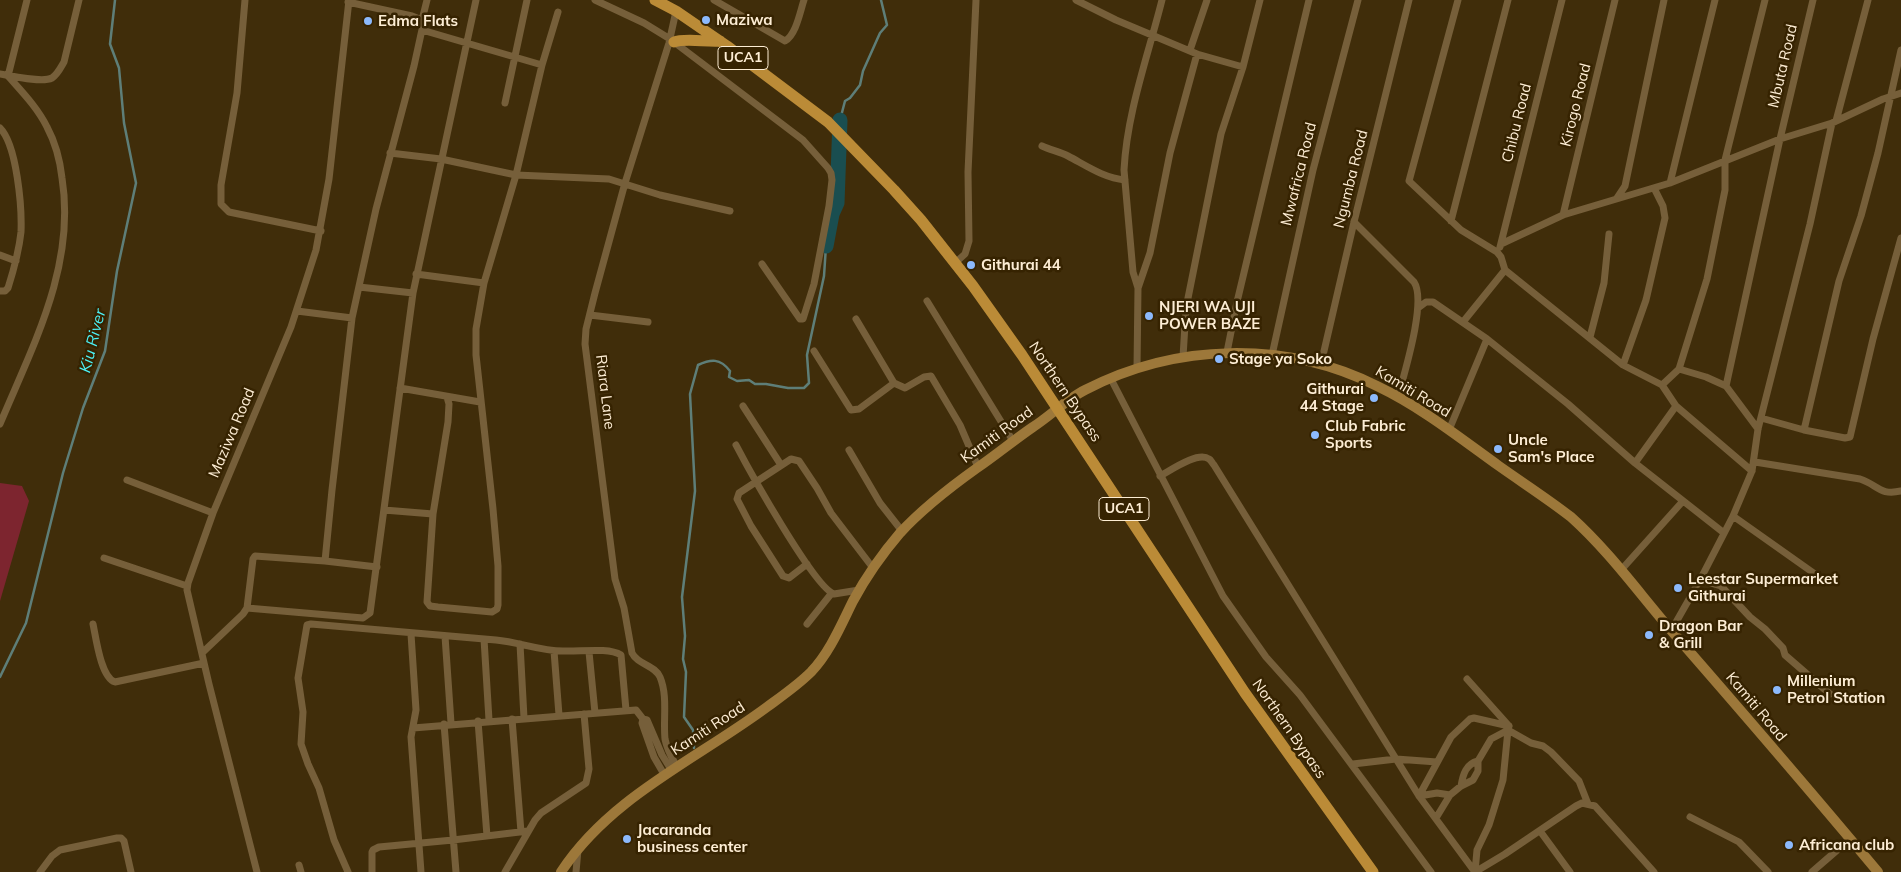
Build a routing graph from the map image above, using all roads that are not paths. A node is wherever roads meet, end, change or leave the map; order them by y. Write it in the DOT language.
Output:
graph roads {
  1 [pos="27,0"];
  2 [pos="79,0"];
  3 [pos="245,0"];
  4 [pos="426,0"];
  5 [pos="476,0"];
  6 [pos="527,0"];
  7 [pos="595,0"];
  8 [pos="655,0"];
  9 [pos="714,0"];
  10 [pos="804,0"];
  11 [pos="976,0"];
  12 [pos="1076,0"];
  13 [pos="1162,0"];
  14 [pos="1206,0"];
  15 [pos="1260,0"];
  16 [pos="1308,0"];
  17 [pos="1358,0"];
  18 [pos="1409,0"];
  19 [pos="1458,0"];
  20 [pos="1508,0"];
  21 [pos="1562,0"];
  22 [pos="1615,0"];
  23 [pos="1664,0"];
  24 [pos="1716,0"];
  25 [pos="1765,0"];
  26 [pos="1813,0"];
  27 [pos="1868,0"];
  28 [pos="348,1"];
  29 [pos="672,6"];
  30 [pos="558,12"];
  31 [pos="422,20"];
  32 [pos="422,30"];
  33 [pos="1153,34"];
  34 [pos="672,41"];
  35 [pos="720,41"];
  36 [pos="466,43"];
  37 [pos="1901,50"];
  38 [pos="1194,52"];
  39 [pos="514,57"];
  40 [pos="542,65"];
  41 [pos="1243,67"];
  42 [pos="0,74"];
  43 [pos="8,76"];
  44 [pos="1901,93"];
  45 [pos="1890,96"];
  46 [pos="505,103"];
  47 [pos="1834,122"];
  48 [pos="0,128"];
  49 [pos="1780,139"];
  50 [pos="1042,146"];
  51 [pos="390,153"];
  52 [pos="441,159"];
  53 [pos="1725,160"];
  54 [pos="516,175"];
  55 [pos="1126,180"];
  56 [pos="625,183"];
  57 [pos="1670,183"];
  58 [pos="1654,188"];
  59 [pos="1617,198"];
  60 [pos="730,211"];
  61 [pos="1563,216"];
  62 [pos="1451,221"];
  63 [pos="1354,222"];
  64 [pos="321,231"];
  65 [pos="1609,234"];
  66 [pos="1901,238"];
  67 [pos="1502,244"];
  68 [pos="1497,252"];
  69 [pos="0,255"];
  70 [pos="16,261"];
  71 [pos="955,263"];
  72 [pos="762,264"];
  73 [pos="1505,270"];
  74 [pos="416,274"];
  75 [pos="484,283"];
  76 [pos="359,287"];
  77 [pos="1138,288"];
  78 [pos="0,291"];
  79 [pos="413,292"];
  80 [pos="927,301"];
  81 [pos="1418,308"];
  82 [pos="297,311"];
  83 [pos="590,315"];
  84 [pos="352,318"];
  85 [pos="856,320"];
  86 [pos="648,322"];
  87 [pos="1464,322"];
  88 [pos="1590,337"];
  89 [pos="1487,339"];
  90 [pos="814,351"];
  91 [pos="1227,352"];
  92 [pos="1272,355"];
  93 [pos="1183,357"];
  94 [pos="1321,364"];
  95 [pos="1623,365"];
  96 [pos="1137,368"];
  97 [pos="1679,370"];
  98 [pos="1111,379"];
  99 [pos="894,383"];
  100 [pos="1662,385"];
  101 [pos="1726,386"];
  102 [pos="400,388"];
  103 [pos="448,397"];
  104 [pos="1398,397"];
  105 [pos="480,402"];
  106 [pos="743,406"];
  107 [pos="1676,406"];
  108 [pos="1761,418"];
  109 [pos="0,424"];
  110 [pos="1758,429"];
  111 [pos="1449,430"];
  112 [pos="1804,430"];
  113 [pos="1013,441"];
  114 [pos="736,445"];
  115 [pos="849,450"];
  116 [pos="1755,462"];
  117 [pos="1635,463"];
  118 [pos="781,465"];
  119 [pos="978,467"];
  120 [pos="1752,470"];
  121 [pos="1160,476"];
  122 [pos="127,480"];
  123 [pos="756,482"];
  124 [pos="1901,491"];
  125 [pos="1683,501"];
  126 [pos="384,510"];
  127 [pos="213,514"];
  128 [pos="432,514"];
  129 [pos="1733,516"];
  130 [pos="902,531"];
  131 [pos="1724,533"];
  132 [pos="104,558"];
  133 [pos="325,561"];
  134 [pos="807,564"];
  135 [pos="377,567"];
  136 [pos="873,568"];
  137 [pos="1622,569"];
  138 [pos="1815,574"];
  139 [pos="1700,580"];
  140 [pos="188,586"];
  141 [pos="860,590"];
  142 [pos="831,594"];
  143 [pos="247,608"];
  144 [pos="92,624"];
  145 [pos="807,624"];
  146 [pos="1671,631"];
  147 [pos="411,634"];
  148 [pos="445,636"];
  149 [pos="484,639"];
  150 [pos="520,644"];
  151 [pos="554,651"];
  152 [pos="589,652"];
  153 [pos="202,653"];
  154 [pos="204,663"];
  155 [pos="1466,679"];
  156 [pos="1830,694"];
  157 [pos="626,710"];
  158 [pos="595,713"];
  159 [pos="584,714"];
  160 [pos="559,715"];
  161 [pos="524,718"];
  162 [pos="512,719"];
  163 [pos="489,720"];
  164 [pos="478,721"];
  165 [pos="448,724"];
  166 [pos="414,728"];
  167 [pos="1508,728"];
  168 [pos="1396,759"];
  169 [pos="1478,761"];
  170 [pos="1437,762"];
  171 [pos="1352,764"];
  172 [pos="671,772"];
  173 [pos="1461,786"];
  174 [pos="1450,795"];
  175 [pos="1419,796"];
  176 [pos="1588,804"];
  177 [pos="1690,817"];
  178 [pos="1436,818"];
  179 [pos="524,831"];
  180 [pos="1540,831"];
  181 [pos="487,836"];
  182 [pos="1850,839"];
  183 [pos="453,840"];
  184 [pos="418,843"];
  185 [pos="578,848"];
  186 [pos="40,872"];
  187 [pos="132,872"];
  188 [pos="257,872"];
  189 [pos="348,872"];
  190 [pos="372,872"];
  191 [pos="421,872"];
  192 [pos="456,872"];
  193 [pos="505,872"];
  194 [pos="561,872"];
  195 [pos="576,872"];
  196 [pos="1373,872"];
  197 [pos="1431,872"];
  198 [pos="1475,872"];
  199 [pos="1570,872"];
  200 [pos="1654,872"];
  201 [pos="1768,872"];
  202 [pos="1812,872"];
  203 [pos="1878,872"];
  1 -- 43 [label="street"];
  2 -- 43 [label="street"];
  3 -- 64 [label="street"];
  4 -- 31 [label="street"];
  5 -- 36 [label="street"];
  6 -- 39 [label="street"];
  7 -- 34 [label="street"];
  8 -- 29 [label="main road, Northern Bypass / UCA1"];
  9 -- 10 [label="street"];
  11 -- 71 [label="street"];
  12 -- 33 [label="street"];
  13 -- 33 [label="street"];
  14 -- 38 [label="street"];
  15 -- 41 [label="street"];
  16 -- 91 [label="street"];
  17 -- 92 [label="street, Mwafrica Road"];
  18 -- 63 [label="street, Ngumba Road"];
  19 -- 62 [label="street"];
  20 -- 62 [label="street"];
  21 -- 67 [label="street, Chibu Road"];
  22 -- 61 [label="street, Kirogo Road"];
  23 -- 59 [label="street"];
  24 -- 57 [label="street"];
  25 -- 53 [label="street"];
  26 -- 49 [label="street, Mbuta Road"];
  27 -- 47 [label="street"];
  28 -- 31 [label="street"];
  28 -- 64 [label="street, Maziwa Road"];
  29 -- 34 [label="street, Riara Lane"];
  29 -- 35 [label="main road, Northern Bypass / UCA1"];
  30 -- 40 [label="street"];
  31 -- 32 [label="street"];
  32 -- 36 [label="street"];
  32 -- 51 [label="street"];
  33 -- 38 [label="street"];
  33 -- 55 [label="street"];
  34 -- 35 [label="main road"];
  34 -- 56 [label="street, Riara Lane"];
  34 -- 72 [label="street"];
  35 -- 71 [label="main road, Northern Bypass / UCA1"];
  36 -- 39 [label="street"];
  36 -- 52 [label="street"];
  37 -- 45 [label="street"];
  38 -- 41 [label="street"];
  38 -- 77 [label="street"];
  39 -- 40 [label="street"];
  39 -- 46 [label="street"];
  40 -- 54 [label="street"];
  41 -- 93 [label="street"];
  42 -- 43 [label="street"];
  43 -- 109 [label="street"];
  44 -- 45 [label="street"];
  45 -- 47 [label="street"];
  45 -- 112 [label="street"];
  47 -- 49 [label="street"];
  47 -- 108 [label="street"];
  48 -- 70 [label="street"];
  49 -- 53 [label="street"];
  49 -- 101 [label="street, Mbuta Road"];
  50 -- 55 [label="street"];
  51 -- 52 [label="street"];
  51 -- 76 [label="street"];
  52 -- 54 [label="street"];
  52 -- 74 [label="street"];
  53 -- 57 [label="street"];
  53 -- 97 [label="street"];
  54 -- 56 [label="street"];
  54 -- 75 [label="street"];
  55 -- 77 [label="street"];
  56 -- 60 [label="street"];
  56 -- 83 [label="street, Riara Lane"];
  57 -- 58 [label="street"];
  58 -- 59 [label="street"];
  58 -- 95 [label="street"];
  59 -- 61 [label="street"];
  61 -- 67 [label="street"];
  62 -- 68 [label="street"];
  63 -- 81 [label="street"];
  63 -- 94 [label="street, Ngumba Road"];
  64 -- 82 [label="street, Maziwa Road"];
  65 -- 88 [label="street"];
  66 -- 112 [label="street"];
  67 -- 68 [label="street, Chibu Road"];
  68 -- 73 [label="street"];
  69 -- 70 [label="street"];
  70 -- 78 [label="street"];
  71 -- 196 [label="main road, Northern Bypass / UCA1"];
  73 -- 87 [label="street"];
  73 -- 88 [label="street"];
  74 -- 75 [label="street"];
  74 -- 79 [label="street"];
  75 -- 105 [label="street"];
  76 -- 79 [label="street"];
  76 -- 84 [label="street"];
  77 -- 96 [label="street"];
  79 -- 102 [label="street"];
  80 -- 113 [label="street"];
  81 -- 87 [label="street"];
  81 -- 104 [label="street"];
  82 -- 84 [label="street"];
  82 -- 127 [label="street, Maziwa Road"];
  83 -- 86 [label="street"];
  83 -- 172 [label="street, Riara Lane"];
  84 -- 133 [label="street"];
  85 -- 99 [label="street"];
  87 -- 89 [label="street"];
  88 -- 95 [label="street"];
  89 -- 111 [label="street"];
  89 -- 117 [label="street"];
  90 -- 99 [label="street"];
  91 -- 92 [label="main road, Kamiti Road"];
  91 -- 93 [label="main road, Kamiti Road"];
  92 -- 94 [label="main road, Kamiti Road"];
  93 -- 96 [label="main road, Kamiti Road"];
  94 -- 104 [label="main road, Kamiti Road"];
  95 -- 100 [label="street"];
  96 -- 98 [label="main road, Kamiti Road"];
  97 -- 100 [label="street"];
  97 -- 101 [label="street"];
  98 -- 113 [label="main road, Kamiti Road"];
  98 -- 121 [label="street"];
  99 -- 119 [label="street"];
  100 -- 107 [label="street"];
  101 -- 110 [label="street"];
  102 -- 103 [label="street"];
  102 -- 126 [label="street"];
  103 -- 105 [label="street"];
  103 -- 128 [label="street"];
  104 -- 111 [label="main road, Kamiti Road"];
  105 -- 128 [label="street"];
  106 -- 118 [label="street"];
  107 -- 117 [label="street"];
  107 -- 120 [label="street"];
  108 -- 110 [label="street"];
  108 -- 112 [label="street"];
  110 -- 116 [label="street"];
  111 -- 137 [label="main road, Kamiti Road"];
  113 -- 119 [label="main road, Kamiti Road"];
  114 -- 123 [label="street"];
  115 -- 130 [label="street"];
  116 -- 120 [label="street"];
  116 -- 124 [label="street"];
  117 -- 125 [label="street"];
  118 -- 123 [label="street"];
  118 -- 136 [label="street"];
  119 -- 130 [label="main road, Kamiti Road"];
  120 -- 129 [label="street"];
  121 -- 168 [label="street"];
  121 -- 171 [label="street"];
  122 -- 127 [label="street"];
  123 -- 134 [label="street"];
  123 -- 134 [label="street"];
  125 -- 131 [label="street"];
  125 -- 137 [label="street"];
  126 -- 128 [label="street"];
  126 -- 135 [label="street"];
  127 -- 140 [label="street, Maziwa Road"];
  129 -- 131 [label="street"];
  129 -- 138 [label="street"];
  130 -- 136 [label="main road, Kamiti Road"];
  131 -- 139 [label="street"];
  132 -- 140 [label="street"];
  133 -- 135 [label="street"];
  133 -- 143 [label="street"];
  134 -- 142 [label="street"];
  135 -- 143 [label="street"];
  136 -- 141 [label="main road, Kamiti Road"];
  137 -- 146 [label="main road, Kamiti Road"];
  139 -- 146 [label="street"];
  139 -- 156 [label="street"];
  140 -- 153 [label="street, Maziwa Road"];
  141 -- 142 [label="street"];
  141 -- 172 [label="main road, Kamiti Road"];
  142 -- 145 [label="street"];
  143 -- 153 [label="street"];
  144 -- 154 [label="street"];
  146 -- 182 [label="main road, Kamiti Road"];
  147 -- 148 [label="street"];
  147 -- 166 [label="street"];
  147 -- 189 [label="street"];
  148 -- 149 [label="street"];
  148 -- 165 [label="street"];
  149 -- 150 [label="street"];
  149 -- 163 [label="street"];
  150 -- 151 [label="street"];
  150 -- 161 [label="street"];
  151 -- 152 [label="street"];
  151 -- 160 [label="street"];
  152 -- 157 [label="street"];
  152 -- 158 [label="street"];
  153 -- 154 [label="street, Maziwa Road"];
  154 -- 188 [label="street, Maziwa Road"];
  155 -- 167 [label="street"];
  157 -- 158 [label="street"];
  157 -- 172 [label="street"];
  158 -- 159 [label="street"];
  159 -- 160 [label="street"];
  159 -- 179 [label="street"];
  160 -- 161 [label="street"];
  161 -- 162 [label="street"];
  162 -- 163 [label="street"];
  162 -- 179 [label="street"];
  163 -- 164 [label="street"];
  164 -- 165 [label="street"];
  164 -- 181 [label="street"];
  165 -- 166 [label="street"];
  165 -- 183 [label="street"];
  166 -- 184 [label="street"];
  167 -- 169 [label="street"];
  167 -- 170 [label="street"];
  167 -- 176 [label="street"];
  167 -- 198 [label="street"];
  168 -- 170 [label="street"];
  168 -- 171 [label="street"];
  168 -- 175 [label="street"];
  169 -- 173 [label="street"];
  169 -- 173 [label="street"];
  170 -- 175 [label="street"];
  171 -- 197 [label="street"];
  172 -- 185 [label="main road, Kamiti Road"];
  173 -- 174 [label="street"];
  174 -- 175 [label="street"];
  174 -- 178 [label="street"];
  175 -- 178 [label="street"];
  176 -- 180 [label="street"];
  176 -- 200 [label="street"];
  177 -- 201 [label="street"];
  178 -- 198 [label="street"];
  179 -- 181 [label="street"];
  179 -- 193 [label="street"];
  180 -- 198 [label="street"];
  180 -- 199 [label="street"];
  181 -- 183 [label="street"];
  182 -- 202 [label="street"];
  182 -- 203 [label="main road, Kamiti Road"];
  183 -- 184 [label="street"];
  183 -- 192 [label="street"];
  184 -- 190 [label="street"];
  184 -- 191 [label="street"];
  185 -- 194 [label="main road, Kamiti Road"];
  185 -- 195 [label="street"];
  186 -- 187 [label="street"];
}
